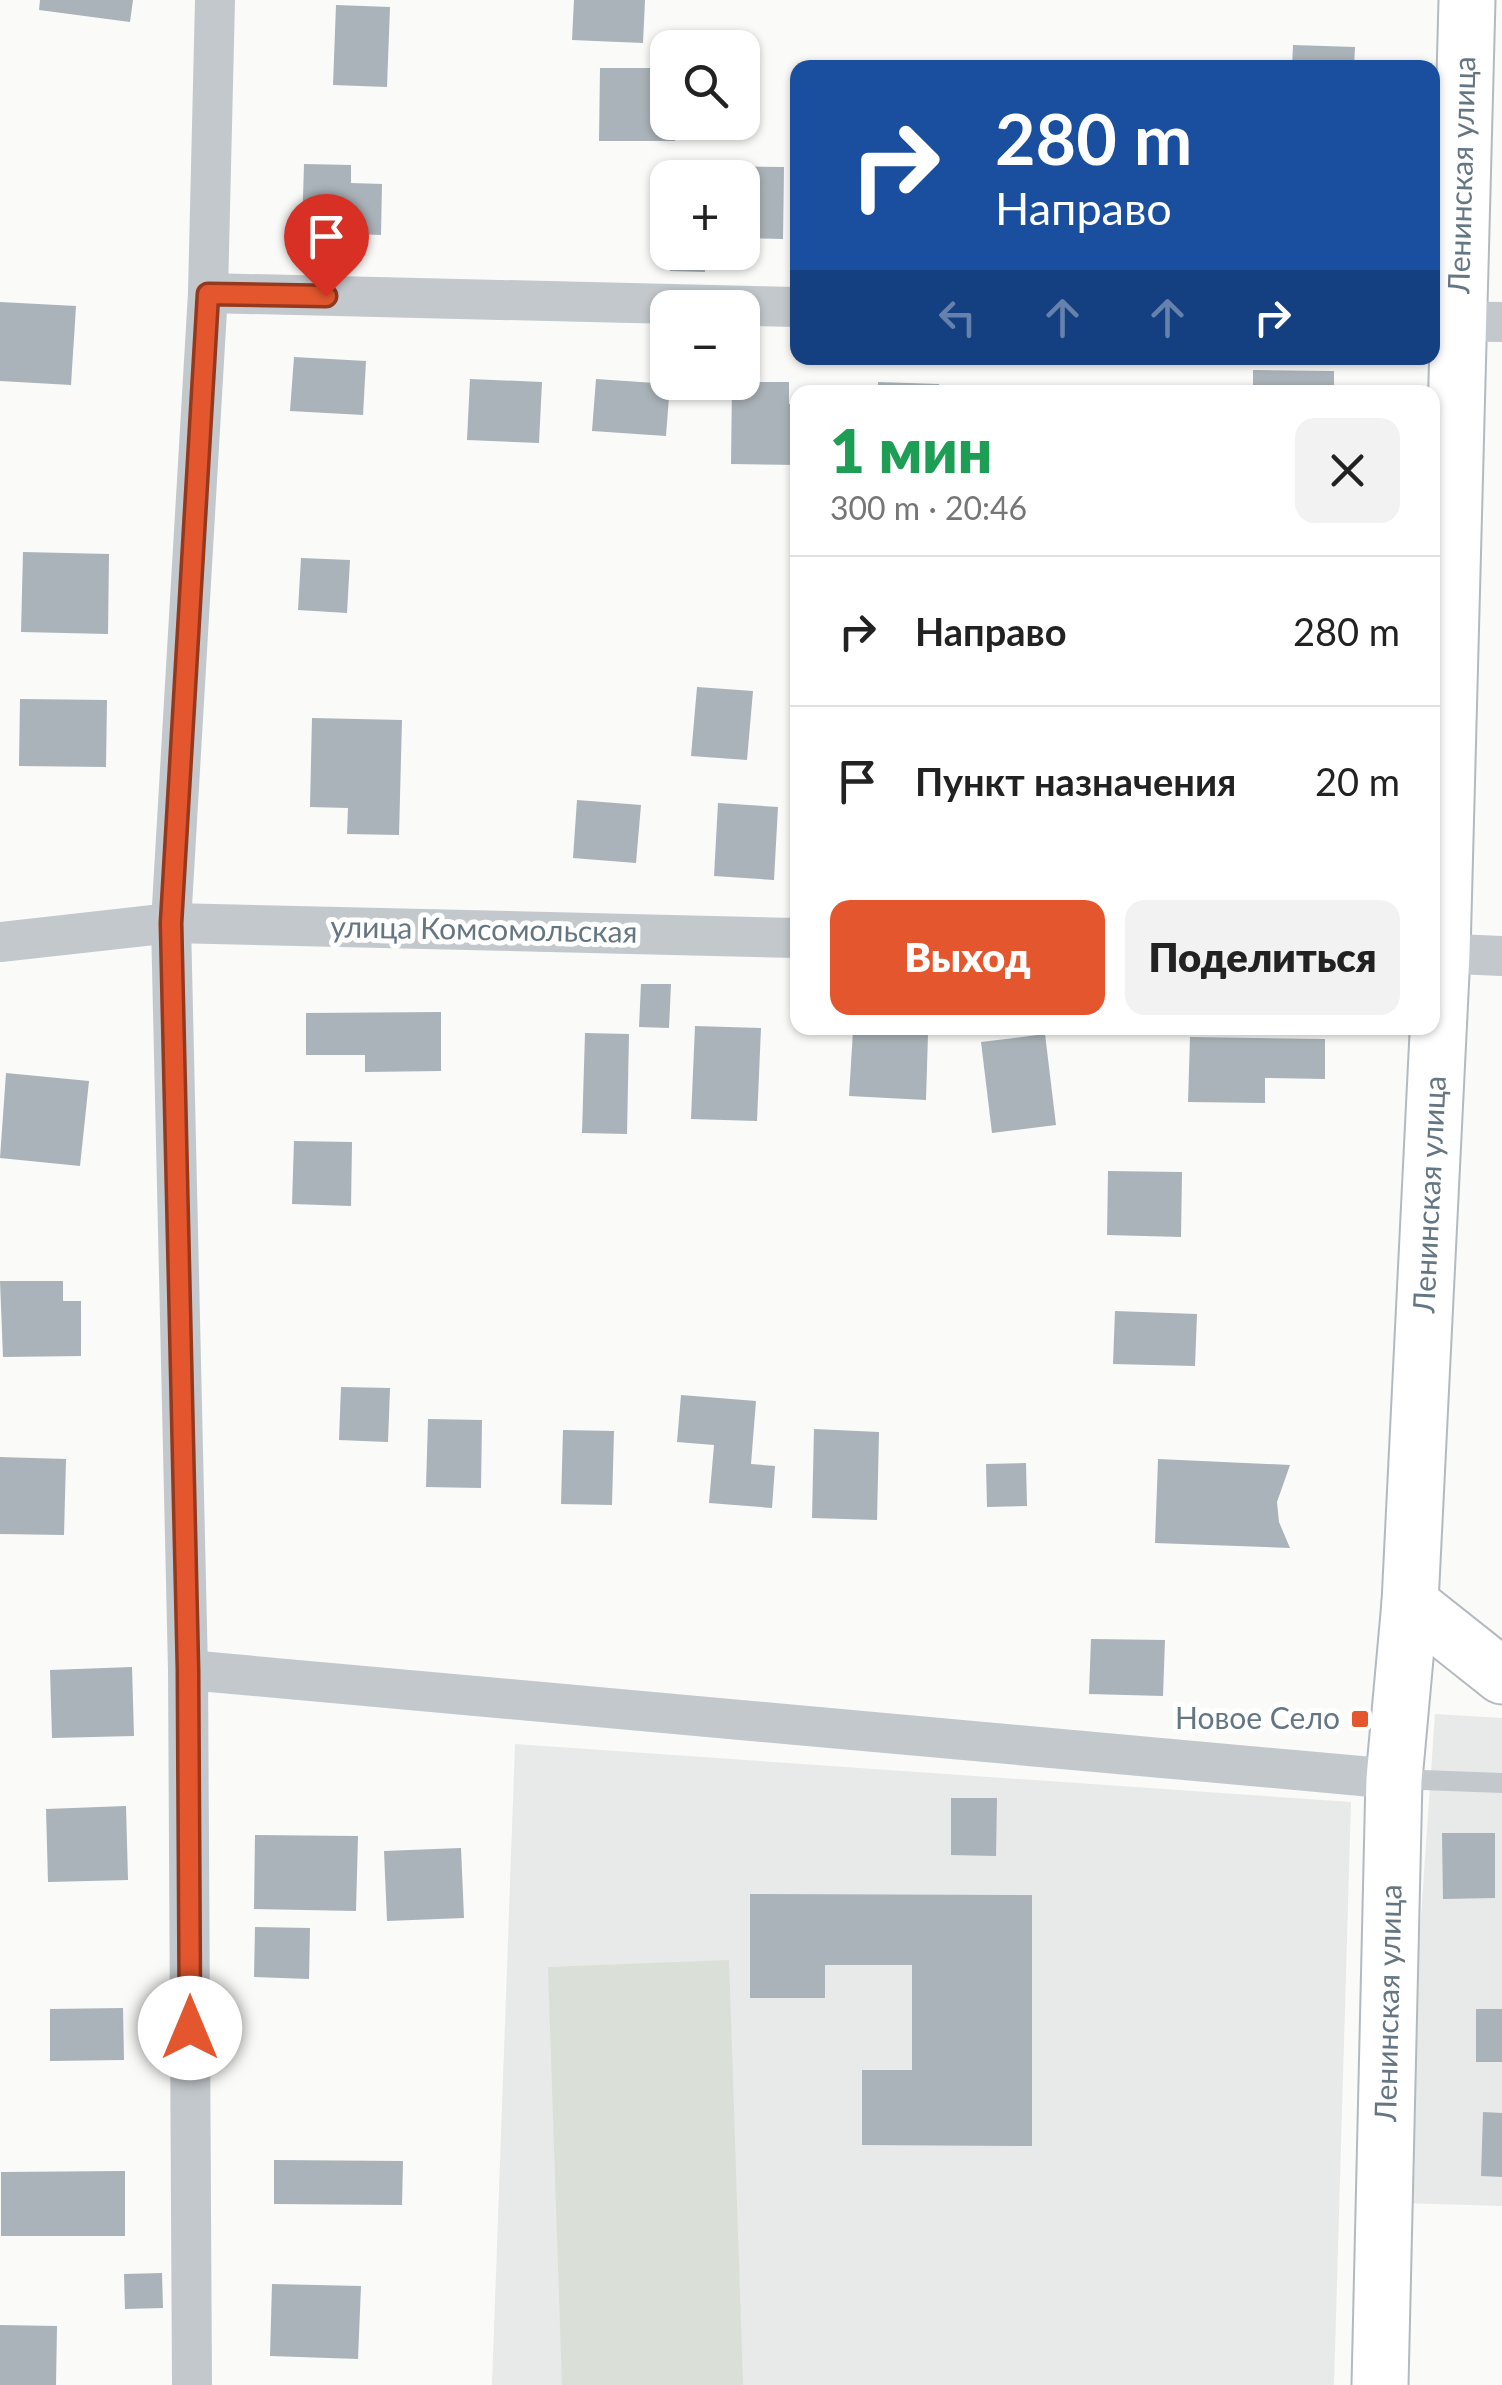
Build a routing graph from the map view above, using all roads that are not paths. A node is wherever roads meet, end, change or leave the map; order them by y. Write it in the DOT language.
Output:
graph roads {
  1 [pos="215,0"];
  2 [pos="1467,0"];
  3 [pos="208,294"];
  4 [pos="790,306"];
  5 [pos="1464,321"];
  6 [pos="1440,883"];
  7 [pos="171,923"];
  8 [pos="790,938"];
  9 [pos="0,942"];
  10 [pos="1440,953"];
  11 [pos="1502,956"];
  12 [pos="1434,1035"];
  13 [pos="1410,1604"];
  14 [pos="188,1670"];
  15 [pos="1502,1676"];
  16 [pos="1394,1779"];
  17 [pos="1502,1782"];
  18 [pos="192,2385"];
  19 [pos="1380,2385"];
  1 -- 3 [label="street"];
  2 -- 5 [label="street, Ленинская улица"];
  3 -- 4 [label="street"];
  3 -- 7 [label="street"];
  5 -- 6 [label="street, Ленинская улица"];
  7 -- 8 [label="street, улица Комсомольская"];
  7 -- 9 [label="street, улица Комсомольская"];
  7 -- 14 [label="street"];
  10 -- 11 [label="street"];
  12 -- 13 [label="street, Ленинская улица"];
  13 -- 15 [label="street"];
  13 -- 16 [label="street, Ленинская улица"];
  14 -- 16 [label="street"];
  14 -- 18 [label="street"];
  16 -- 17 [label="lane"];
  16 -- 19 [label="street, Ленинская улица"];
}
